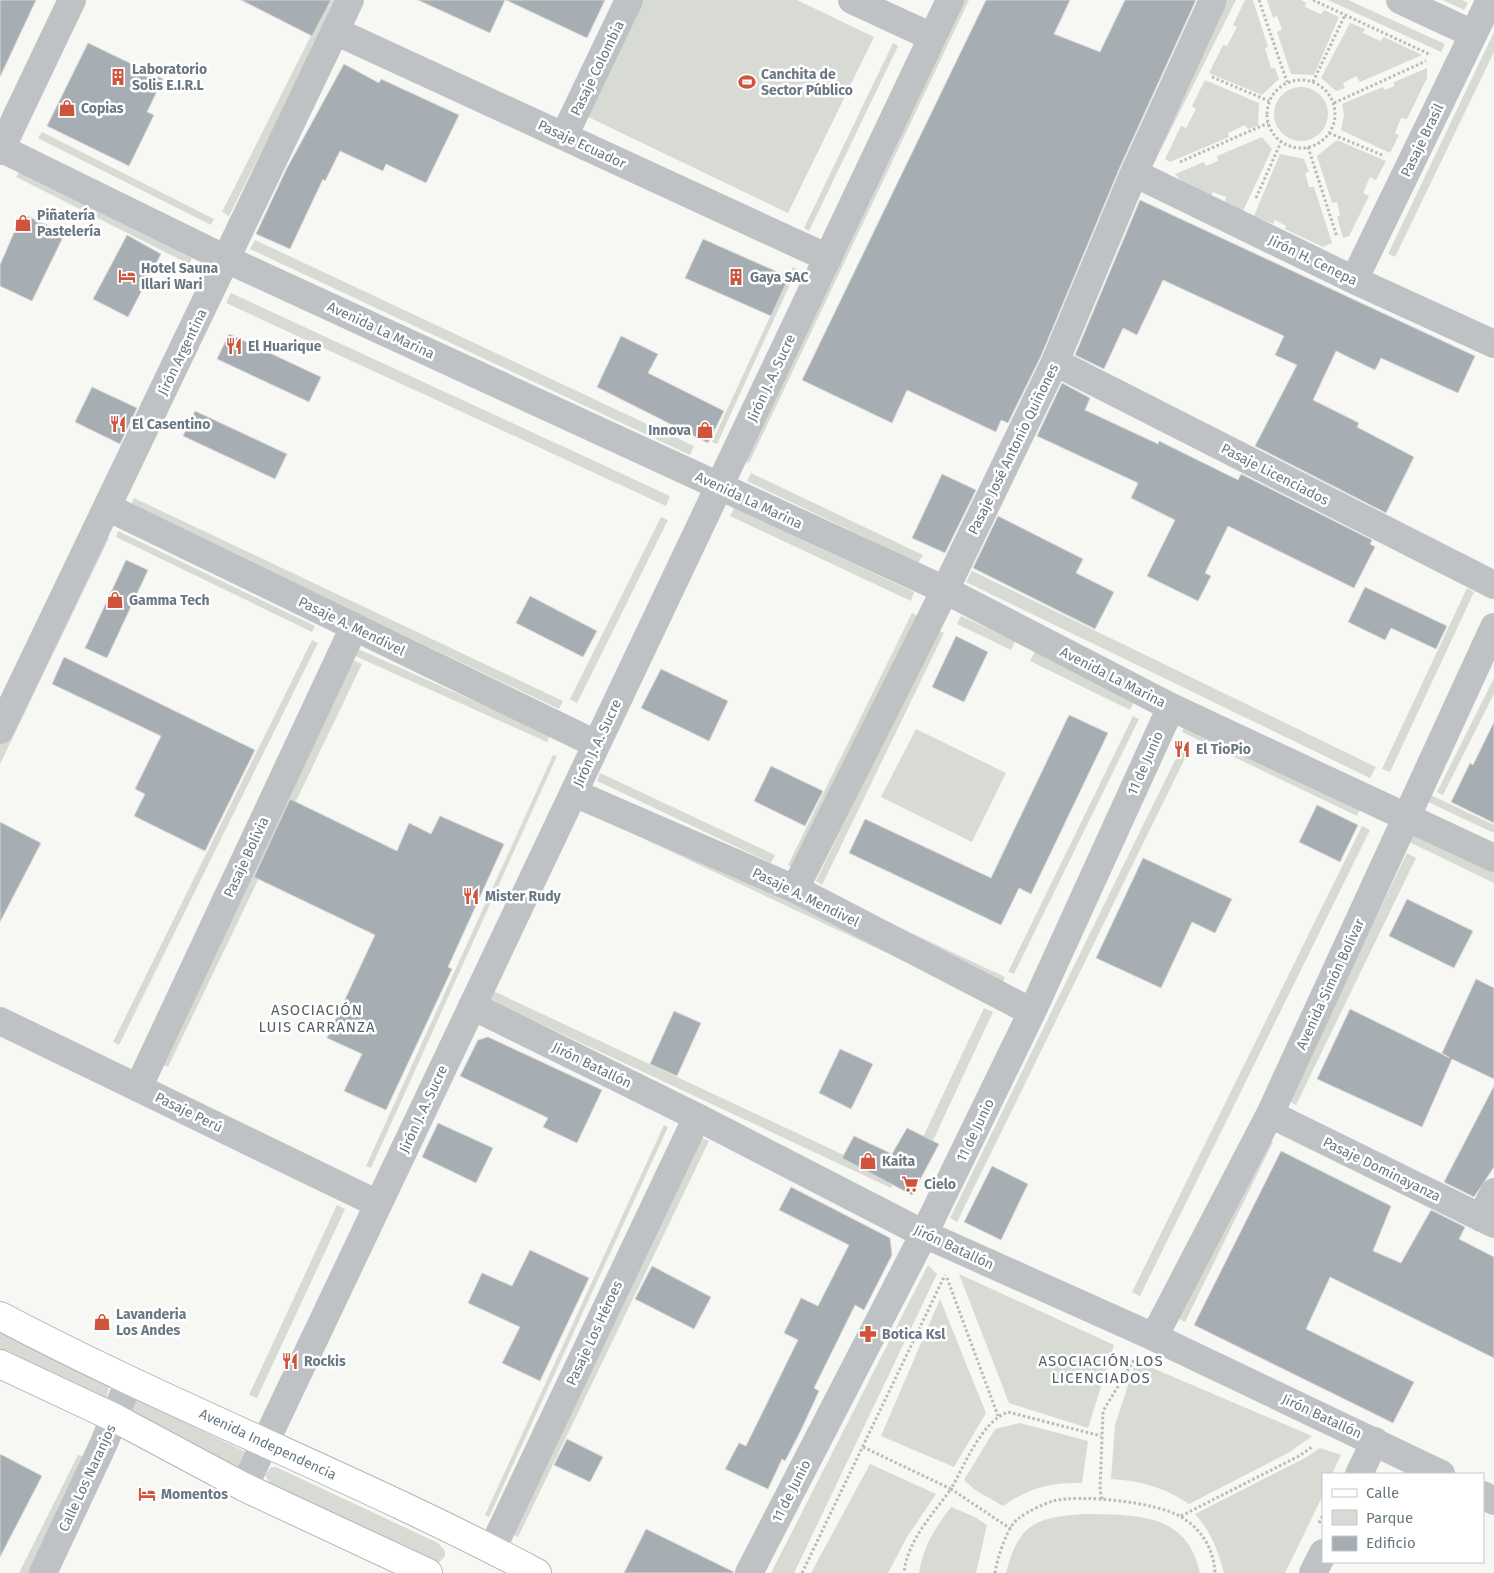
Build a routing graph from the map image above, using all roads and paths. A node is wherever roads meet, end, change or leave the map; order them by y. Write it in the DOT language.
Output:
graph roads {
  1 [pos="72,0"];
  2 [pos="350,0"];
  3 [pos="629,0"];
  4 [pos="852,0"];
  5 [pos="950,0"];
  6 [pos="1213,0"];
  7 [pos="1259,0"];
  8 [pos="1313,0"];
  9 [pos="1400,0"];
  10 [pos="1490,0"];
  11 [pos="1345,15"];
  12 [pos="336,31"];
  13 [pos="1473,34"];
  14 [pos="932,37"];
  15 [pos="1203,73"];
  16 [pos="1287,82"];
  17 [pos="1313,82"];
  18 [pos="1269,102"];
  19 [pos="1334,103"];
  20 [pos="1268,123"];
  21 [pos="1329,133"];
  22 [pos="564,136"];
  23 [pos="1282,142"];
  24 [pos="1308,147"];
  25 [pos="0,149"];
  26 [pos="1389,158"];
  27 [pos="1139,175"];
  28 [pos="1256,199"];
  29 [pos="828,258"];
  30 [pos="226,259"];
  31 [pos="1347,277"];
  32 [pos="1494,344"];
  33 [pos="1055,362"];
  34 [pos="719,486"];
  35 [pos="107,507"];
  36 [pos="1494,585"];
  37 [pos="945,590"];
  38 [pos="354,627"];
  39 [pos="1494,627"];
  40 [pos="1171,706"];
  41 [pos="0,730"];
  42 [pos="596,744"];
  43 [pos="574,793"];
  44 [pos="1407,817"];
  45 [pos="1494,858"];
  46 [pos="795,889"];
  47 [pos="472,1006"];
  48 [pos="1032,1012"];
  49 [pos="0,1021"];
  50 [pos="138,1088"];
  51 [pos="1270,1114"];
  52 [pos="697,1117"];
  53 [pos="1494,1192"];
  54 [pos="378,1204"];
  55 [pos="1488,1221"];
  56 [pos="924,1234"];
  57 [pos="945,1274"];
  58 [pos="0,1316"];
  59 [pos="1154,1337"];
  60 [pos="0,1364"];
  61 [pos="129,1381"];
  62 [pos="998,1416"];
  63 [pos="115,1418"];
  64 [pos="1101,1436"];
  65 [pos="1375,1441"];
  66 [pos="265,1442"];
  67 [pos="1315,1445"];
  68 [pos="863,1447"];
  69 [pos="1360,1473"];
  70 [pos="1439,1473"];
  71 [pos="244,1487"];
  72 [pos="951,1490"];
  73 [pos="1102,1499"];
  74 [pos="1181,1516"];
  75 [pos="1011,1529"];
  76 [pos="492,1549"];
  77 [pos="1322,1555"];
  78 [pos="43,1573"];
  79 [pos="428,1573"];
  80 [pos="537,1573"];
  81 [pos="748,1573"];
  82 [pos="802,1573"];
  83 [pos="904,1573"];
  84 [pos="994,1573"];
  85 [pos="1215,1573"];
  86 [pos="1313,1573"];
  1 -- 25 [label="street"];
  2 -- 12 [label="street, Jirón Argentina"];
  3 -- 22 [label="street, Pasaje Colombia"];
  4 -- 14 [label="street"];
  5 -- 14 [label="street, Jirón J. A. Sucre"];
  6 -- 27 [label="street, Pasaje José Antonio Quiñones"];
  7 -- 16 [label="path"];
  8 -- 11 [label="path"];
  9 -- 13 [label="street"];
  10 -- 13 [label="street, Pasaje Brasil"];
  11 -- 17 [label="path"];
  11 -- 19 [label="path"];
  12 -- 22 [label="street, Pasaje Ecuador"];
  12 -- 30 [label="street, Jirón Argentina"];
  13 -- 31 [label="street, Pasaje Brasil"];
  14 -- 29 [label="street, Jirón J. A. Sucre"];
  15 -- 18 [label="path"];
  16 -- 17 [label="path"];
  16 -- 18 [label="path"];
  17 -- 19 [label="path"];
  18 -- 20 [label="path"];
  19 -- 21 [label="path"];
  20 -- 23 [label="path"];
  20 -- 27 [label="path"];
  21 -- 24 [label="path"];
  21 -- 26 [label="path"];
  22 -- 29 [label="street, Pasaje Ecuador"];
  23 -- 24 [label="path"];
  23 -- 28 [label="path"];
  24 -- 31 [label="path"];
  25 -- 30 [label="street, Avenida La Marina"];
  27 -- 31 [label="street, Jirón H. Cenepa"];
  27 -- 33 [label="street, Pasaje José Antonio Quiñones"];
  29 -- 34 [label="street, Jirón J. A. Sucre"];
  30 -- 34 [label="street, Avenida La Marina"];
  30 -- 35 [label="street, Jirón Argentina"];
  31 -- 32 [label="street, Jirón H. Cenepa"];
  33 -- 36 [label="street, Pasaje Licenciados"];
  33 -- 37 [label="street, Pasaje José Antonio Quiñones"];
  34 -- 37 [label="street, Avenida La Marina"];
  34 -- 42 [label="street, Jirón J. A. Sucre"];
  35 -- 38 [label="street, Pasaje A. Mendivel"];
  35 -- 41 [label="street, Jirón Argentina"];
  37 -- 40 [label="street, Avenida La Marina"];
  37 -- 46 [label="street, Pasaje José Antonio Quiñones"];
  38 -- 42 [label="street, Pasaje A. Mendivel"];
  38 -- 50 [label="street, Pasaje Bolivia"];
  39 -- 44 [label="street, Avenida Simón Bolívar"];
  40 -- 44 [label="street, Avenida La Marina"];
  40 -- 48 [label="street, 11 de Junio"];
  42 -- 43 [label="street, Jirón J. A. Sucre"];
  43 -- 46 [label="street, Pasaje A. Mendivel"];
  43 -- 47 [label="street, Jirón J. A. Sucre"];
  44 -- 45 [label="street, Avenida La Marina"];
  44 -- 51 [label="street, Avenida Simón Bolívar"];
  46 -- 48 [label="street, Pasaje A. Mendivel"];
  47 -- 52 [label="street, Jirón Batallón"];
  47 -- 54 [label="street, Jirón J. A. Sucre"];
  48 -- 56 [label="street, 11 de Junio"];
  49 -- 50 [label="street, Pasaje Perú"];
  50 -- 54 [label="street, Pasaje Perú"];
  51 -- 55 [label="street, Pasaje Dominayanza"];
  51 -- 59 [label="street, Avenida Simón Bolívar"];
  52 -- 56 [label="street, Jirón Batallón"];
  52 -- 76 [label="street, Pasaje Los Héroes"];
  53 -- 55 [label="street"];
  54 -- 66 [label="street, Jirón J. A. Sucre"];
  56 -- 57 [label="path"];
  56 -- 59 [label="street, Jirón Batallón"];
  56 -- 81 [label="street, 11 de Junio"];
  57 -- 62 [label="path"];
  57 -- 68 [label="path"];
  58 -- 61 [label="street, Avenida Independencia"];
  59 -- 64 [label="path"];
  59 -- 65 [label="street, Jirón Batallón"];
  60 -- 63 [label="street"];
  61 -- 63 [label="street, Calle Los Naranjos"];
  61 -- 66 [label="street, Avenida Independencia"];
  62 -- 64 [label="path"];
  62 -- 72 [label="path"];
  63 -- 71 [label="street"];
  63 -- 78 [label="street, Calle Los Naranjos"];
  64 -- 73 [label="path"];
  65 -- 69 [label="street"];
  65 -- 70 [label="street, Jirón Batallón"];
  66 -- 71 [label="street, Jirón J. A. Sucre"];
  66 -- 76 [label="street, Avenida Independencia"];
  67 -- 74 [label="path"];
  68 -- 72 [label="path"];
  68 -- 82 [label="path"];
  71 -- 79 [label="street"];
  72 -- 75 [label="path"];
  72 -- 83 [label="path"];
  73 -- 74 [label="path"];
  73 -- 75 [label="path"];
  74 -- 85 [label="path"];
  75 -- 84 [label="path"];
  76 -- 80 [label="street, Avenida Independencia"];
  77 -- 86 [label="street"];
}
